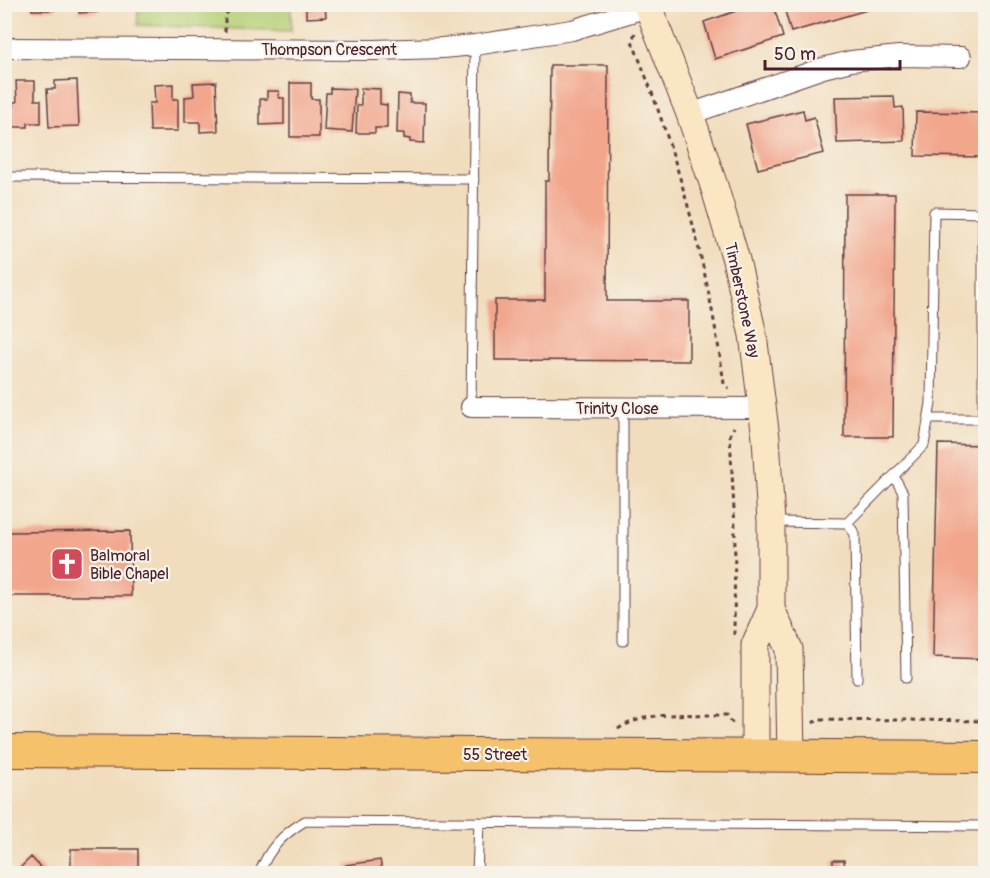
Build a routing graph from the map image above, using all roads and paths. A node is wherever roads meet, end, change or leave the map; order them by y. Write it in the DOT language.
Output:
graph roads {
  1 [pos="232,4"];
  2 [pos="650,5"];
  3 [pos="635,33"];
  4 [pos="475,45"];
  5 [pos="4,48"];
  6 [pos="224,49"];
  7 [pos="962,57"];
  8 [pos="690,114"];
  9 [pos="4,177"];
  10 [pos="474,179"];
  11 [pos="729,388"];
  12 [pos="471,407"];
  13 [pos="623,407"];
  14 [pos="763,408"];
  15 [pos="928,420"];
  16 [pos="735,426"];
  17 [pos="894,476"];
  18 [pos="771,522"];
  19 [pos="847,523"];
  20 [pos="771,609"];
  21 [pos="734,636"];
  22 [pos="623,641"];
  23 [pos="906,678"];
  24 [pos="857,679"];
  25 [pos="986,721"];
  26 [pos="734,725"];
  27 [pos="809,725"];
  28 [pos="614,731"];
  29 [pos="4,751"];
  30 [pos="755,756"];
  31 [pos="791,757"];
  32 [pos="986,758"];
  33 [pos="478,822"];
  34 [pos="986,826"];
  35 [pos="259,873"];
  36 [pos="477,873"];
  1 -- 6 [label="path"];
  2 -- 4 [label="street, Thompson Crescent"];
  2 -- 8 [label="street, Timberstone Way"];
  3 -- 11 [label="path"];
  4 -- 6 [label="street, Thompson Crescent"];
  4 -- 10 [label="lane"];
  5 -- 6 [label="street, Thompson Crescent"];
  7 -- 8 [label="street"];
  8 -- 14 [label="street, Timberstone Way"];
  9 -- 10 [label="lane"];
  10 -- 12 [label="lane"];
  12 -- 13 [label="street, Trinity Close"];
  13 -- 14 [label="street, Trinity Close"];
  13 -- 22 [label="lane"];
  14 -- 18 [label="street, Timberstone Way"];
  15 -- 15 [label="lane"];
  15 -- 17 [label="lane"];
  16 -- 21 [label="path"];
  17 -- 19 [label="lane"];
  17 -- 23 [label="lane"];
  18 -- 19 [label="lane"];
  18 -- 20 [label="street, Timberstone Way"];
  19 -- 24 [label="lane"];
  20 -- 30 [label="street, Timberstone Way"];
  20 -- 31 [label="street, Timberstone Way"];
  25 -- 27 [label="path"];
  26 -- 28 [label="path"];
  29 -- 30 [label="main road, 55 Street"];
  30 -- 31 [label="main road, 55 Street"];
  31 -- 32 [label="main road, 55 Street"];
  33 -- 34 [label="lane"];
  33 -- 35 [label="lane"];
  33 -- 36 [label="lane"];
}
